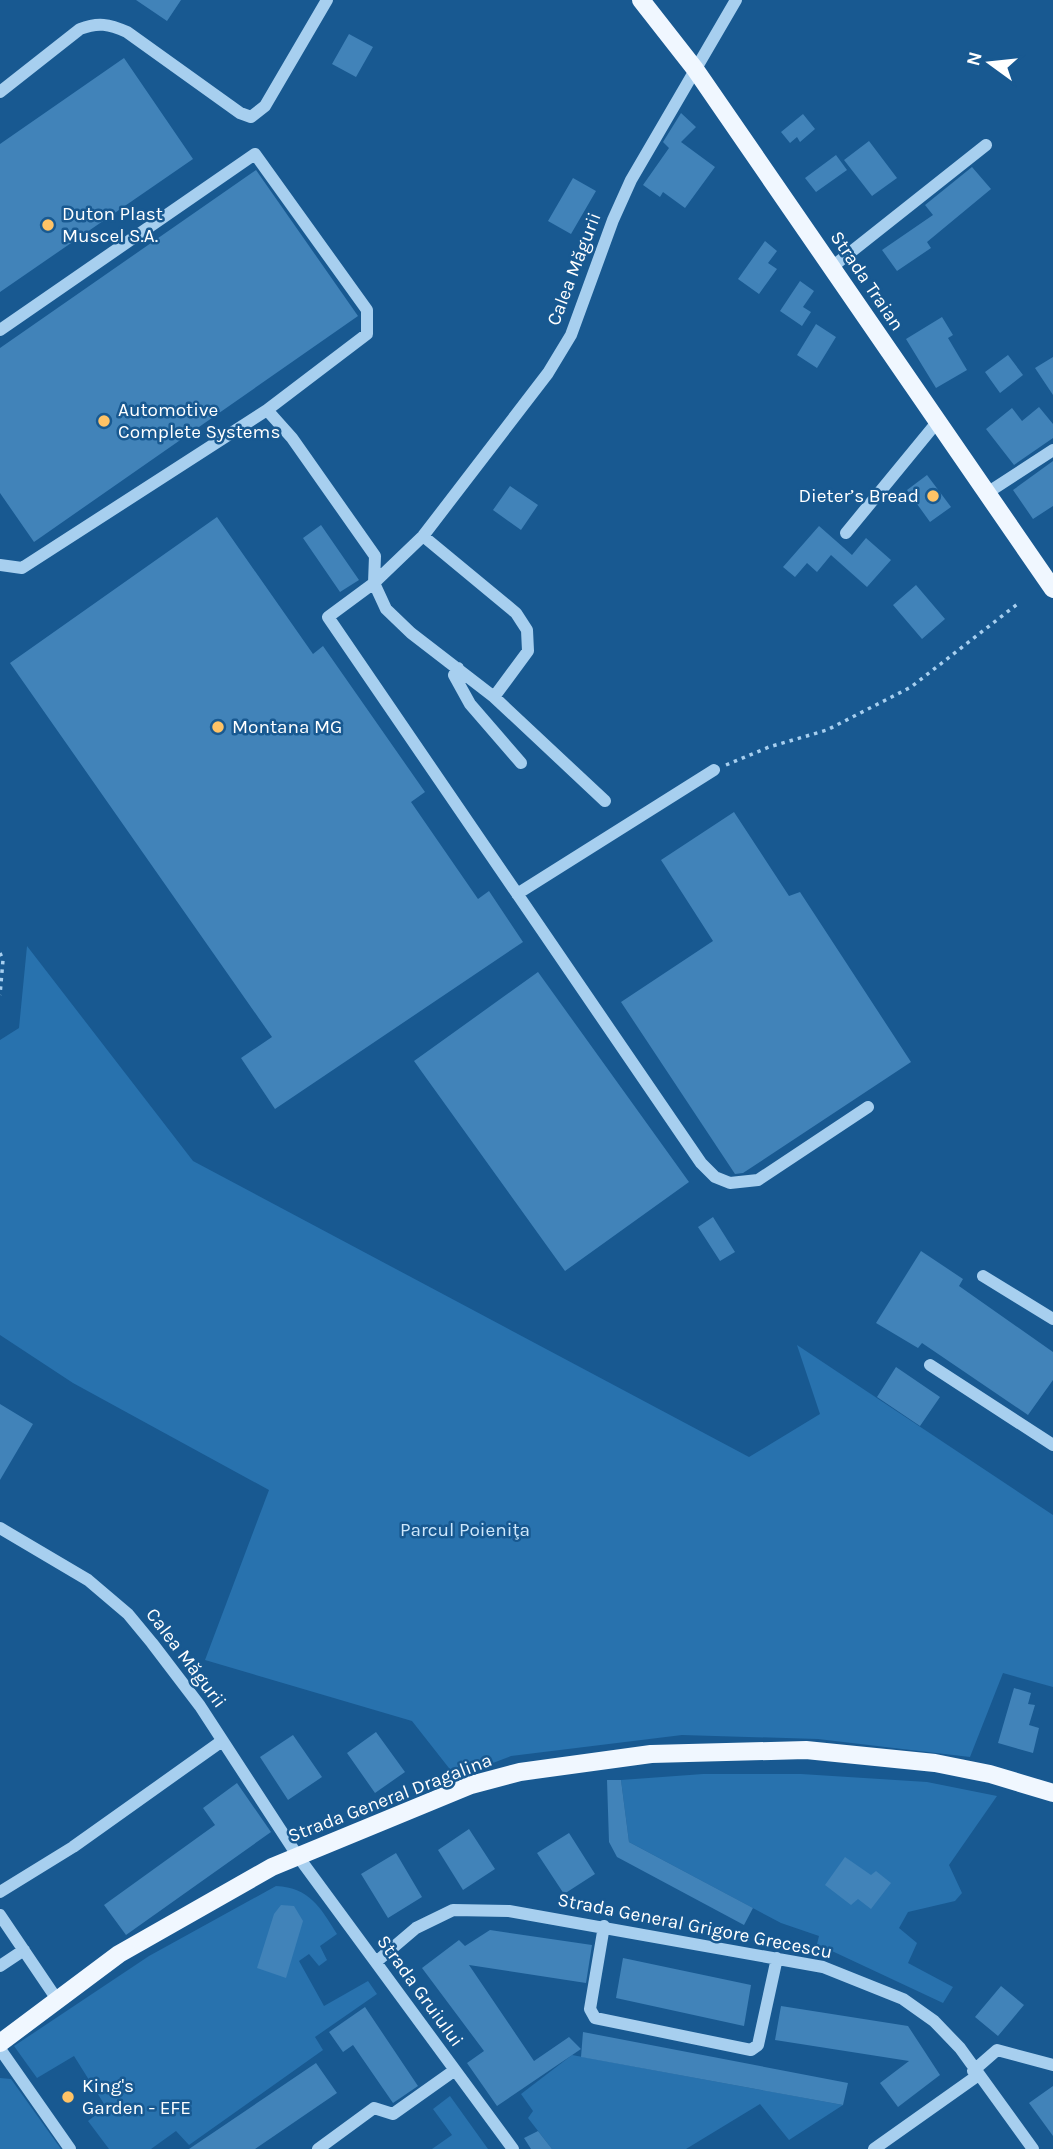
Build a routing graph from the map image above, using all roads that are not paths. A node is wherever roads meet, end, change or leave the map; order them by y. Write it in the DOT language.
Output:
graph roads {
  1 [pos="327,0"];
  2 [pos="641,0"];
  3 [pos="736,0"];
  4 [pos="695,69"];
  5 [pos="0,92"];
  6 [pos="986,145"];
  7 [pos="832,267"];
  8 [pos="0,330"];
  9 [pos="267,410"];
  10 [pos="937,421"];
  11 [pos="1053,450"];
  12 [pos="987,493"];
  13 [pos="846,533"];
  14 [pos="423,536"];
  15 [pos="0,565"];
  16 [pos="374,583"];
  17 [pos="1053,589"];
  18 [pos="458,668"];
  19 [pos="494,697"];
  20 [pos="521,763"];
  21 [pos="714,770"];
  22 [pos="605,801"];
  23 [pos="517,894"];
  24 [pos="868,1107"];
  25 [pos="983,1276"];
  26 [pos="1053,1319"];
  27 [pos="930,1365"];
  28 [pos="1053,1445"];
  29 [pos="0,1528"];
  30 [pos="222,1741"];
  31 [pos="1053,1793"];
  32 [pos="297,1855"];
  33 [pos="0,1892"];
  34 [pos="0,1915"];
  35 [pos="604,1926"];
  36 [pos="24,1950"];
  37 [pos="777,1958"];
  38 [pos="376,1962"];
  39 [pos="0,1966"];
  40 [pos="56,1998"];
  41 [pos="0,2042"];
  42 [pos="0,2049"];
  43 [pos="1053,2065"];
  44 [pos="455,2070"];
  45 [pos="975,2073"];
  46 [pos="1029,2147"];
  47 [pos="70,2149"];
  48 [pos="318,2149"];
  49 [pos="513,2149"];
  50 [pos="874,2149"];
  1 -- 5 [label="street"];
  2 -- 4 [label="main road, Strada Traian"];
  3 -- 4 [label="street, Calea Măgurii"];
  4 -- 7 [label="main road, Strada Traian"];
  4 -- 14 [label="street, Calea Măgurii"];
  6 -- 7 [label="street"];
  7 -- 10 [label="main road, Strada Traian"];
  8 -- 9 [label="street"];
  9 -- 15 [label="street"];
  9 -- 16 [label="street"];
  10 -- 12 [label="main road, Strada Traian"];
  10 -- 13 [label="street"];
  11 -- 12 [label="street"];
  12 -- 17 [label="main road, Strada Traian"];
  14 -- 16 [label="street, Calea Măgurii"];
  14 -- 19 [label="street"];
  16 -- 18 [label="street"];
  16 -- 23 [label="street, Calea Măgurii"];
  18 -- 19 [label="street"];
  18 -- 20 [label="street"];
  19 -- 22 [label="street"];
  21 -- 23 [label="street"];
  23 -- 24 [label="street"];
  25 -- 26 [label="street"];
  27 -- 28 [label="street"];
  29 -- 30 [label="street, Calea Măgurii"];
  30 -- 32 [label="street, Calea Măgurii"];
  30 -- 33 [label="street"];
  31 -- 32 [label="main road, Strada General Dragalina"];
  32 -- 38 [label="street, Strada Gruiului"];
  32 -- 40 [label="main road, Strada General Dragalina"];
  34 -- 36 [label="street"];
  35 -- 37 [label="street, Strada General Grigore Grecescu"];
  35 -- 37 [label="street"];
  35 -- 38 [label="street, Strada General Grigore Grecescu"];
  36 -- 39 [label="street"];
  36 -- 40 [label="street"];
  37 -- 45 [label="street, Strada General Grigore Grecescu"];
  38 -- 44 [label="street, Strada Gruiului"];
  40 -- 41 [label="main road, Strada General Dragalina"];
  42 -- 47 [label="street"];
  43 -- 45 [label="street"];
  44 -- 48 [label="street"];
  44 -- 49 [label="street, Strada Gruiului"];
  45 -- 46 [label="street, Strada General Grigore Grecescu"];
  45 -- 50 [label="street"];
}
